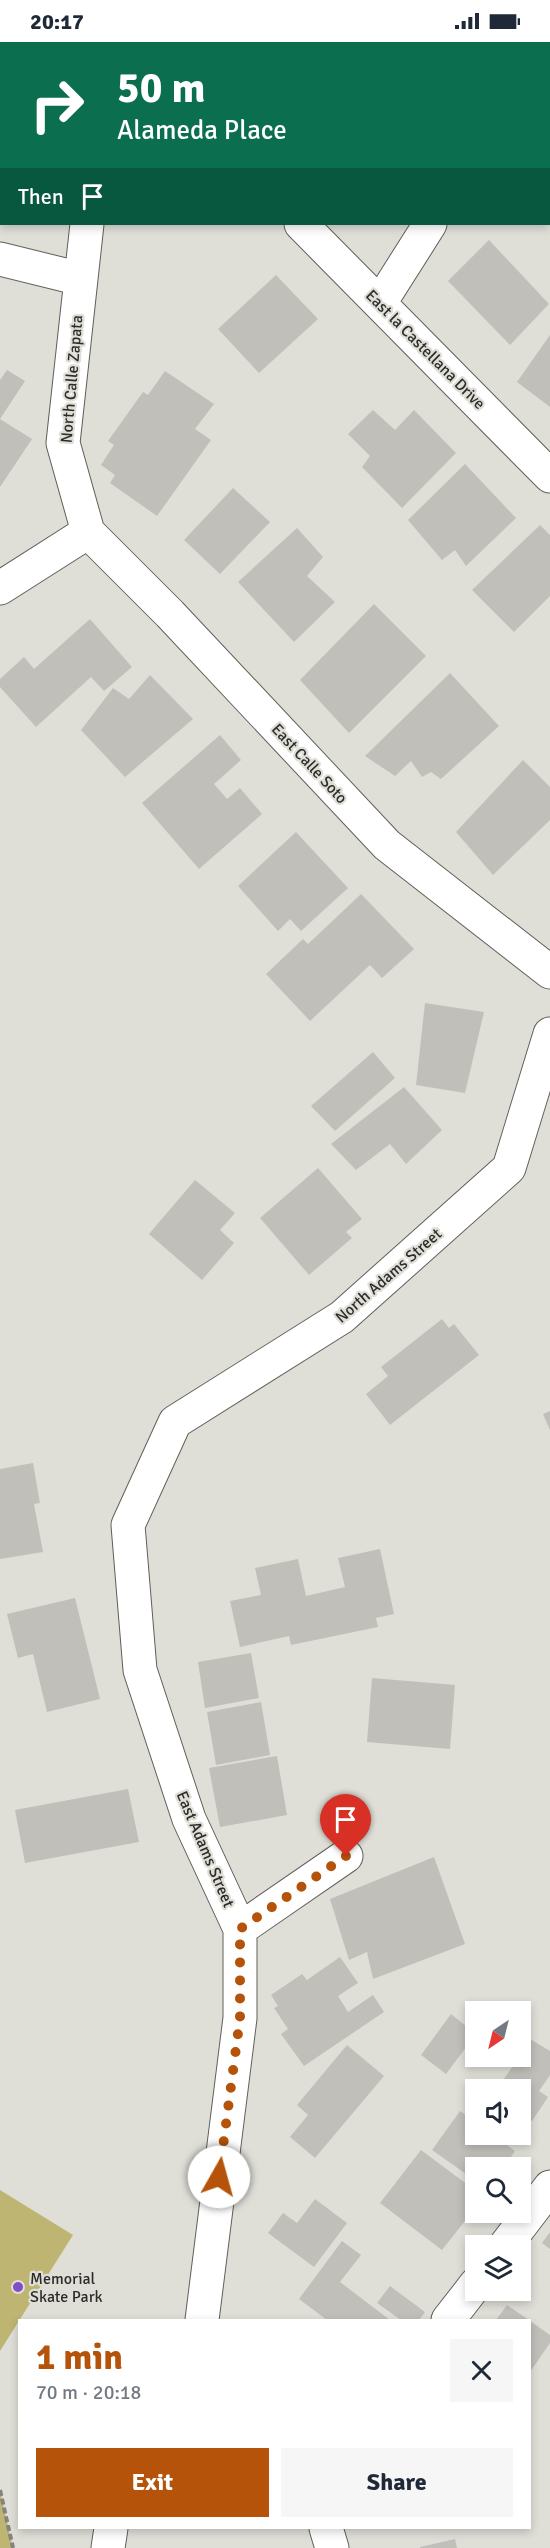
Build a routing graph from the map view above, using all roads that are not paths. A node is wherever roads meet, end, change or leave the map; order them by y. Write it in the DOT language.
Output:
graph roads {
  1 [pos="87,225"];
  2 [pos="302,225"];
  3 [pos="429,225"];
  4 [pos="0,259"];
  5 [pos="81,279"];
  6 [pos="380,303"];
  7 [pos="550,476"];
  8 [pos="88,532"];
  9 [pos="0,588"];
  10 [pos="550,972"];
  11 [pos="550,1034"];
  12 [pos="128,1525"];
  13 [pos="346,1856"];
  14 [pos="240,1929"];
  15 [pos="550,2187"];
  16 [pos="513,2235"];
  17 [pos="465,2298"];
  18 [pos="202,2319"];
  19 [pos="449,2319"];
  20 [pos="111,2529"];
  21 [pos="326,2529"];
  22 [pos="108,2548"];
  23 [pos="332,2548"];
  1 -- 5 [label="street, North Calle Zapata"];
  2 -- 6 [label="street, East la Castellana Drive"];
  3 -- 6 [label="street"];
  4 -- 5 [label="street"];
  5 -- 8 [label="street, North Calle Zapata"];
  6 -- 7 [label="street, East la Castellana Drive"];
  8 -- 9 [label="street"];
  8 -- 10 [label="street, East Calle Soto"];
  11 -- 12 [label="street, North Adams Street"];
  12 -- 14 [label="street, East Adams Street"];
  13 -- 14 [label="street"];
  14 -- 18 [label="street, East Adams Street"];
  15 -- 16 [label="street"];
  17 -- 19 [label="street"];
  20 -- 22 [label="street"];
  21 -- 23 [label="street"];
}
